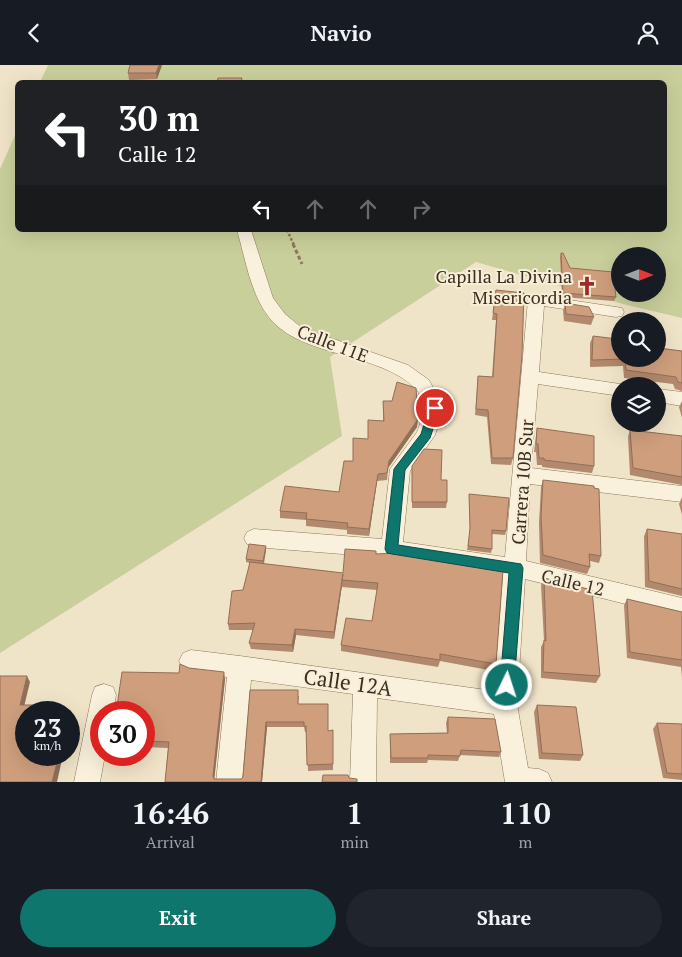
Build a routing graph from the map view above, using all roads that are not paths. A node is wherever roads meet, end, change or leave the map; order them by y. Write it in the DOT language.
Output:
graph roads {
  1 [pos="245,232"];
  2 [pos="616,312"];
  3 [pos="530,377"];
  4 [pos="611,389"];
  5 [pos="666,397"];
  6 [pos="682,399"];
  7 [pos="521,475"];
  8 [pos="682,494"];
  9 [pos="254,538"];
  10 [pos="392,549"];
  11 [pos="516,568"];
  12 [pos="682,607"];
  13 [pos="191,661"];
  14 [pos="240,667"];
  15 [pos="365,684"];
  16 [pos="104,695"];
  17 [pos="505,704"];
  18 [pos="525,781"];
  19 [pos="87,782"];
  20 [pos="229,782"];
  21 [pos="363,782"];
  1 -- 10 [label="street, Calle 11E"];
  2 -- 3 [label="street, Carrera 10B Sur"];
  3 -- 4 [label="street"];
  3 -- 7 [label="street, Carrera 10B Sur"];
  5 -- 6 [label="street"];
  7 -- 8 [label="street"];
  7 -- 11 [label="street, Carrera 10B Sur"];
  9 -- 10 [label="street, Calle 12"];
  10 -- 11 [label="street, Calle 12"];
  11 -- 12 [label="street, Calle 12"];
  11 -- 17 [label="street, Carrera 10B Sur"];
  13 -- 14 [label="street, Calle 12A"];
  14 -- 15 [label="street, Calle 12A"];
  14 -- 20 [label="street"];
  15 -- 17 [label="street, Calle 12A"];
  15 -- 21 [label="street"];
  16 -- 19 [label="street"];
  17 -- 18 [label="street, Carrera 10B Sur"];
}
